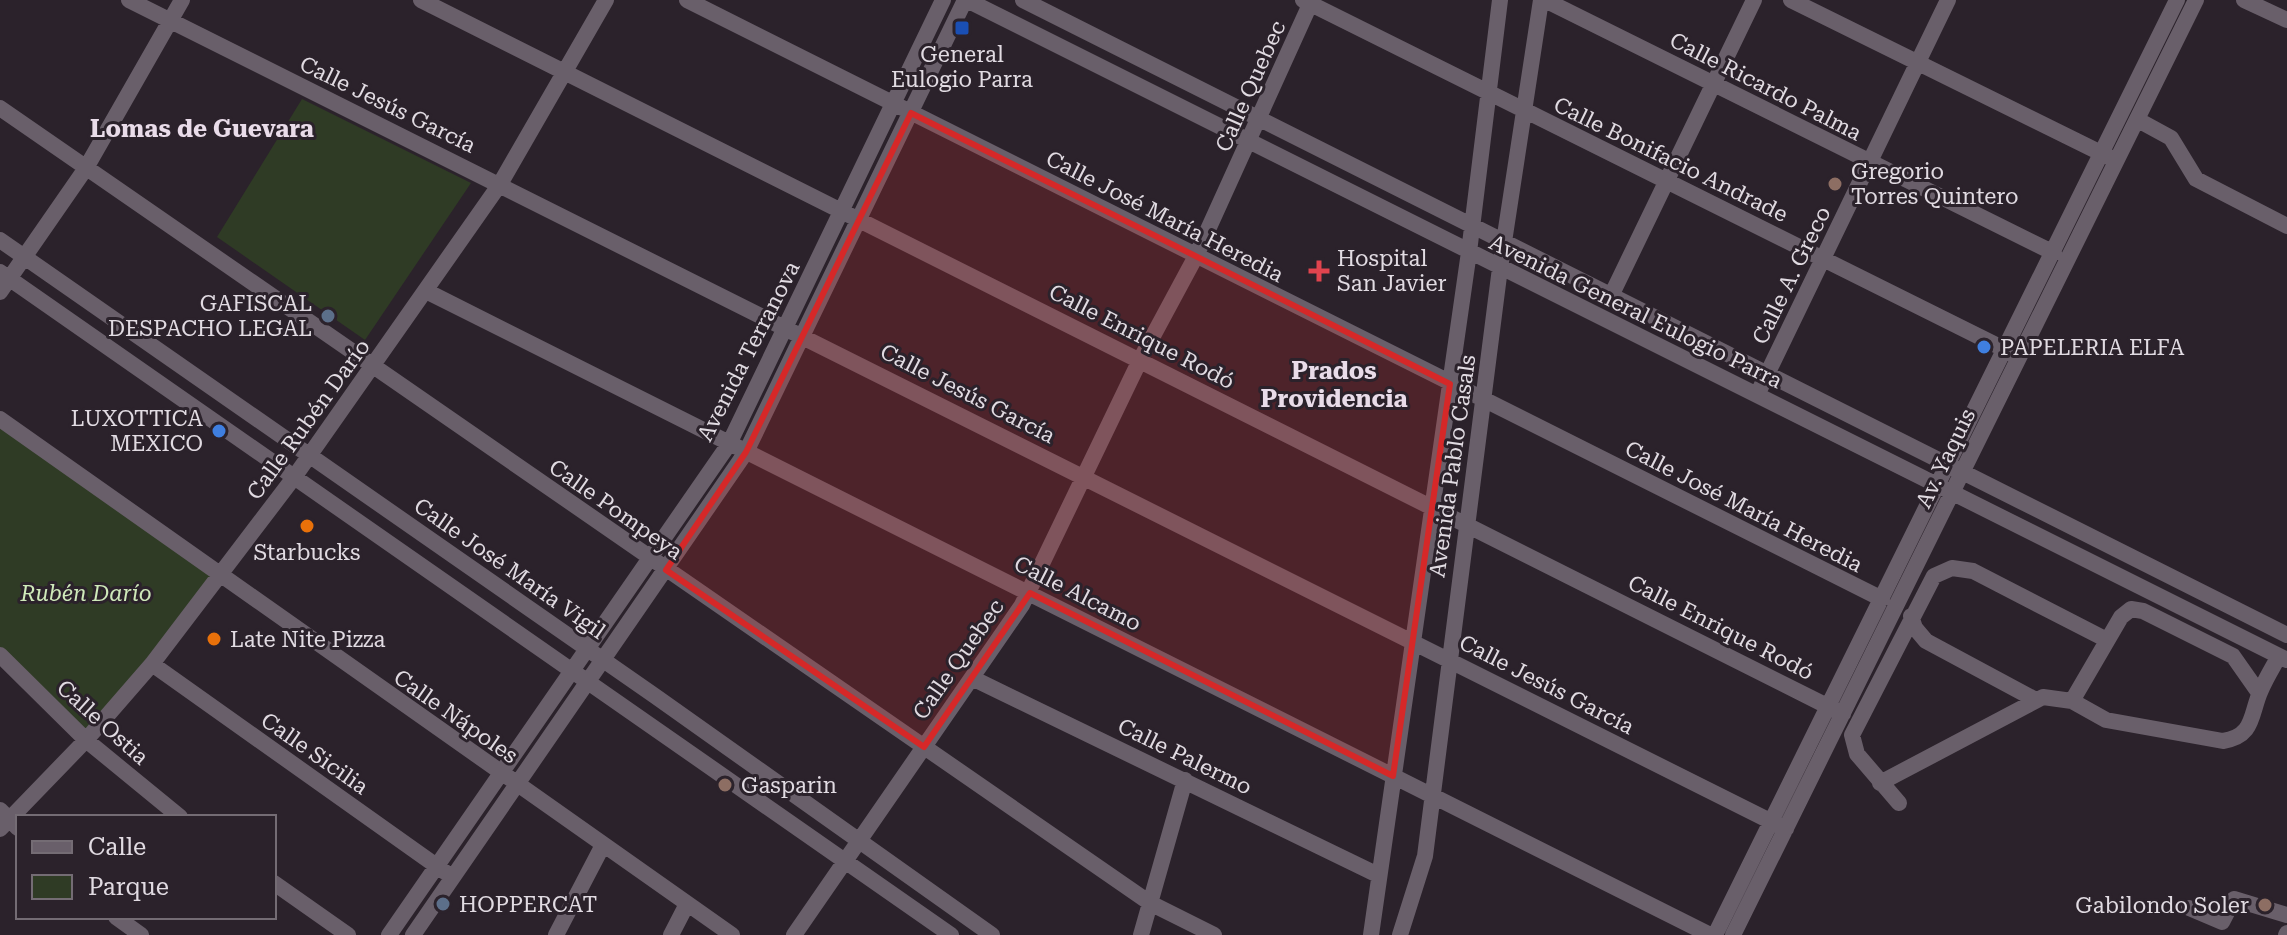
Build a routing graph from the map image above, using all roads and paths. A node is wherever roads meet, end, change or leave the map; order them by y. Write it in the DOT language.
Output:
graph roads {
  1 [pos="129,0"];
  2 [pos="182,0"];
  3 [pos="421,0"];
  4 [pos="606,0"];
  5 [pos="687,0"];
  6 [pos="943,0"];
  7 [pos="966,0"];
  8 [pos="1023,0"];
  9 [pos="1500,0"];
  10 [pos="1543,0"];
  11 [pos="1754,0"];
  12 [pos="1791,0"];
  13 [pos="1948,0"];
  14 [pos="2177,0"];
  15 [pos="2196,0"];
  16 [pos="2244,0"];
  17 [pos="1308,1"];
  18 [pos="170,20"];
  19 [pos="2287,20"];
  20 [pos="1918,63"];
  21 [pos="564,73"];
  22 [pos="1713,84"];
  23 [pos="1490,93"];
  24 [pos="893,104"];
  25 [pos="0,108"];
  26 [pos="1523,110"];
  27 [pos="911,113"];
  28 [pos="1260,120"];
  29 [pos="2138,120"];
  30 [pos="1249,143"];
  31 [pos="2110,158"];
  32 [pos="1870,162"];
  33 [pos="86,168"];
  34 [pos="1666,181"];
  35 [pos="500,184"];
  36 [pos="842,210"];
  37 [pos="859,219"];
  38 [pos="1472,226"];
  39 [pos="2287,226"];
  40 [pos="0,240"];
  41 [pos="1504,242"];
  42 [pos="1469,252"];
  43 [pos="2054,253"];
  44 [pos="1196,256"];
  45 [pos="24,257"];
  46 [pos="1823,259"];
  47 [pos="1500,268"];
  48 [pos="3,280"];
  49 [pos="426,291"];
  50 [pos="1611,296"];
  51 [pos="786,327"];
  52 [pos="803,335"];
  53 [pos="2012,353"];
  54 [pos="1140,360"];
  55 [pos="372,367"];
  56 [pos="1767,374"];
  57 [pos="1450,384"];
  58 [pos="1757,395"];
  59 [pos="1483,400"];
  60 [pos="0,419"];
  61 [pos="729,444"];
  62 [pos="746,452"];
  63 [pos="310,455"];
  64 [pos="1955,469"];
  65 [pos="295,476"];
  66 [pos="1084,476"];
  67 [pos="1945,489"];
  68 [pos="1432,505"];
  69 [pos="1467,523"];
  70 [pos="650,559"];
  71 [pos="666,570"];
  72 [pos="2157,570"];
  73 [pos="221,575"];
  74 [pos="2148,590"];
  75 [pos="1028,592"];
  76 [pos="1882,599"];
  77 [pos="1911,616"];
  78 [pos="2287,635"];
  79 [pos="1412,640"];
  80 [pos="2107,640"];
  81 [pos="1926,641"];
  82 [pos="588,649"];
  83 [pos="1894,649"];
  84 [pos="0,655"];
  85 [pos="2279,656"];
  86 [pos="1449,658"];
  87 [pos="603,660"];
  88 [pos="152,664"];
  89 [pos="574,670"];
  90 [pos="972,678"];
  91 [pos="589,681"];
  92 [pos="2258,690"];
  93 [pos="2034,699"];
  94 [pos="2072,701"];
  95 [pos="1836,710"];
  96 [pos="86,740"];
  97 [pos="924,747"];
  98 [pos="501,775"];
  99 [pos="1393,776"];
  100 [pos="1185,780"];
  101 [pos="1880,783"];
  102 [pos="517,785"];
  103 [pos="1430,795"];
  104 [pos="1899,803"];
  105 [pos="178,815"];
  106 [pos="7,822"];
  107 [pos="1778,825"];
  108 [pos="859,841"];
  109 [pos="603,845"];
  110 [pos="847,860"];
  111 [pos="437,866"];
  112 [pos="1378,875"];
  113 [pos="453,877"];
  114 [pos="276,884"];
  115 [pos="1150,903"];
  116 [pos="687,904"];
  117 [pos="2189,908"];
  118 [pos="2287,915"];
  119 [pos="119,919"];
  120 [pos="1372,930"];
  121 [pos="1402,934"];
  122 [pos="141,935"];
  123 [pos="348,935"];
  124 [pos="389,935"];
  125 [pos="413,935"];
  126 [pos="556,935"];
  127 [pos="671,935"];
  128 [pos="732,935"];
  129 [pos="794,935"];
  130 [pos="951,935"];
  131 [pos="992,935"];
  132 [pos="1141,935"];
  133 [pos="1214,935"];
  134 [pos="1712,935"];
  135 [pos="1733,935"];
  1 -- 18 [label="street, Calle Jesús García"];
  2 -- 18 [label="street"];
  3 -- 21 [label="street, Calle Enrique Rodó"];
  4 -- 21 [label="street, Calle Rubén Darío"];
  5 -- 24 [label="street, Calle José María Heredia"];
  6 -- 24 [label="street, Avenida Terranova"];
  7 -- 27 [label="street, Avenida Terranova"];
  7 -- 30 [label="street, Avenida General Eulogio Parra"];
  8 -- 28 [label="street, Avenida General Eulogio Parra"];
  9 -- 23 [label="street, Avenida Pablo Casals"];
  10 -- 22 [label="street, Calle Ricardo Palma"];
  10 -- 26 [label="street, Avenida Pablo Casals"];
  11 -- 22 [label="street"];
  12 -- 20 [label="street"];
  13 -- 20 [label="street, Calle A. Greco"];
  14 -- 31 [label="street, Av. Yaquis"];
  15 -- 29 [label="street, Av. Yaquis"];
  16 -- 19 [label="street"];
  17 -- 23 [label="street, Calle Bonifacio Andrade"];
  17 -- 28 [label="street, Calle Quebec"];
  18 -- 33 [label="street"];
  18 -- 35 [label="street, Calle Jesús García"];
  20 -- 31 [label="street"];
  20 -- 32 [label="street, Calle A. Greco"];
  21 -- 35 [label="street, Calle Rubén Darío"];
  21 -- 36 [label="street, Calle Enrique Rodó"];
  22 -- 32 [label="street, Calle Ricardo Palma"];
  22 -- 34 [label="street"];
  23 -- 26 [label="street, Calle Bonifacio Andrade"];
  23 -- 38 [label="street, Avenida Pablo Casals"];
  24 -- 27 [label="street, Calle José María Heredia"];
  24 -- 36 [label="street, Avenida Terranova"];
  25 -- 33 [label="street, Calle Pompeya"];
  26 -- 34 [label="street, Calle Bonifacio Andrade"];
  26 -- 41 [label="street, Avenida Pablo Casals"];
  27 -- 37 [label="street, Avenida Terranova"];
  27 -- 44 [label="street, Calle José María Heredia"];
  28 -- 30 [label="street, Calle Quebec"];
  28 -- 38 [label="street, Avenida General Eulogio Parra"];
  29 -- 31 [label="street, Av. Yaquis"];
  29 -- 39 [label="street"];
  30 -- 42 [label="street, Avenida General Eulogio Parra"];
  30 -- 44 [label="street, Calle Quebec"];
  31 -- 43 [label="street, Av. Yaquis"];
  31 -- 53 [label="street, Av. Yaquis"];
  32 -- 43 [label="street, Calle Ricardo Palma"];
  32 -- 46 [label="street, Calle A. Greco"];
  33 -- 45 [label="street"];
  33 -- 55 [label="street, Calle Pompeya"];
  34 -- 46 [label="street, Calle Bonifacio Andrade"];
  34 -- 50 [label="street"];
  35 -- 49 [label="street, Calle Rubén Darío"];
  35 -- 51 [label="street, Calle Jesús García"];
  36 -- 37 [label="street, Calle Enrique Rodó"];
  36 -- 51 [label="street, Avenida Terranova"];
  37 -- 52 [label="street, Avenida Terranova"];
  37 -- 54 [label="street, Calle Enrique Rodó"];
  38 -- 41 [label="street, Avenida General Eulogio Parra"];
  38 -- 42 [label="street, Avenida Pablo Casals"];
  40 -- 45 [label="street, Calle José María Vigil"];
  41 -- 47 [label="street, Avenida Pablo Casals"];
  41 -- 50 [label="street, Avenida General Eulogio Parra"];
  42 -- 47 [label="street, Avenida General Eulogio Parra"];
  42 -- 57 [label="street, Avenida Pablo Casals"];
  43 -- 53 [label="street, Av. Yaquis"];
  44 -- 54 [label="street, Calle Quebec"];
  44 -- 57 [label="street, Calle José María Heredia"];
  45 -- 48 [label="street"];
  45 -- 63 [label="street, Calle José María Vigil"];
  46 -- 53 [label="street, Calle Bonifacio Andrade"];
  46 -- 56 [label="street, Calle A. Greco"];
  47 -- 58 [label="street, Avenida General Eulogio Parra"];
  47 -- 59 [label="street, Avenida Pablo Casals"];
  48 -- 65 [label="street"];
  49 -- 55 [label="street, Calle Rubén Darío"];
  49 -- 61 [label="street, Calle Alcamo"];
  50 -- 56 [label="street, Avenida General Eulogio Parra"];
  51 -- 52 [label="street, Calle Jesús García"];
  51 -- 61 [label="street, Avenida Terranova"];
  52 -- 62 [label="street, Avenida Terranova"];
  52 -- 66 [label="street, Calle Jesús García"];
  53 -- 64 [label="street, Av. Yaquis"];
  53 -- 64 [label="street, Av. Yaquis"];
  54 -- 66 [label="street, Calle Quebec"];
  54 -- 68 [label="street, Calle Enrique Rodó"];
  55 -- 63 [label="street, Calle Rubén Darío"];
  55 -- 70 [label="street, Calle Pompeya"];
  56 -- 58 [label="street, Calle A. Greco"];
  56 -- 64 [label="street, Avenida General Eulogio Parra"];
  57 -- 59 [label="street, Calle José María Heredia"];
  57 -- 68 [label="street, Avenida Pablo Casals"];
  58 -- 67 [label="street, Avenida General Eulogio Parra"];
  59 -- 69 [label="street, Avenida Pablo Casals"];
  59 -- 76 [label="street, Calle José María Heredia"];
  60 -- 73 [label="street, Calle Nápoles"];
  61 -- 62 [label="street, Calle Alcamo"];
  61 -- 70 [label="street, Avenida Terranova"];
  62 -- 71 [label="street, Avenida Terranova"];
  62 -- 75 [label="street, Calle Alcamo"];
  63 -- 65 [label="street, Calle Rubén Darío"];
  63 -- 82 [label="street, Calle José María Vigil"];
  64 -- 67 [label="street"];
  64 -- 72 [label="street, Avenida General Eulogio Parra"];
  65 -- 73 [label="street, Calle Rubén Darío"];
  65 -- 89 [label="street"];
  66 -- 75 [label="street, Calle Quebec"];
  66 -- 79 [label="street, Calle Jesús García"];
  67 -- 74 [label="street, Avenida General Eulogio Parra"];
  67 -- 76 [label="street, Av. Yaquis"];
  67 -- 95 [label="street, Av. Yaquis"];
  68 -- 69 [label="street, Calle Enrique Rodó"];
  68 -- 79 [label="street, Avenida Pablo Casals"];
  69 -- 86 [label="street, Avenida Pablo Casals"];
  69 -- 95 [label="street, Calle Enrique Rodó"];
  70 -- 71 [label="street, Calle Pompeya"];
  70 -- 82 [label="street, Avenida Terranova"];
  71 -- 87 [label="street, Avenida Terranova"];
  71 -- 97 [label="street, Calle Pompeya"];
  72 -- 74 [label="street"];
  72 -- 78 [label="street, Avenida General Eulogio Parra"];
  73 -- 88 [label="street, Calle Rubén Darío"];
  73 -- 98 [label="street, Calle Nápoles"];
  74 -- 85 [label="street, Avenida General Eulogio Parra"];
  75 -- 90 [label="street, Calle Quebec"];
  75 -- 99 [label="street, Calle Alcamo"];
  76 -- 95 [label="street, Av. Yaquis"];
  77 -- 80 [label="street"];
  77 -- 81 [label="street"];
  77 -- 83 [label="street"];
  79 -- 86 [label="street, Calle Jesús García"];
  79 -- 99 [label="street, Avenida Pablo Casals"];
  80 -- 92 [label="street"];
  80 -- 94 [label="street"];
  81 -- 83 [label="street"];
  81 -- 93 [label="street"];
  82 -- 87 [label="street, Calle José María Vigil"];
  82 -- 89 [label="street, Avenida Terranova"];
  83 -- 101 [label="street"];
  84 -- 96 [label="street, Calle Ostia"];
  85 -- 92 [label="street"];
  86 -- 103 [label="street, Avenida Pablo Casals"];
  86 -- 107 [label="street, Calle Jesús García"];
  87 -- 91 [label="street, Avenida Terranova"];
  87 -- 108 [label="street, Calle José María Vigil"];
  88 -- 96 [label="street, Calle Rubén Darío"];
  88 -- 111 [label="street, Calle Sicilia"];
  89 -- 91 [label="street"];
  89 -- 98 [label="street, Avenida Terranova"];
  90 -- 97 [label="street, Calle Quebec"];
  90 -- 100 [label="street, Calle Palermo"];
  91 -- 102 [label="street, Avenida Terranova"];
  91 -- 110 [label="street"];
  92 -- 94 [label="street"];
  93 -- 94 [label="street"];
  93 -- 101 [label="street"];
  95 -- 107 [label="street, Av. Yaquis"];
  96 -- 105 [label="street, Calle Ostia"];
  96 -- 106 [label="street, Calle Rubén Darío"];
  97 -- 108 [label="street, Calle Quebec"];
  97 -- 115 [label="street, Calle Pompeya"];
  98 -- 102 [label="street, Calle Nápoles"];
  98 -- 111 [label="street, Avenida Terranova"];
  99 -- 103 [label="street, Calle Alcamo"];
  99 -- 112 [label="street, Avenida Pablo Casals"];
  100 -- 112 [label="street, Calle Palermo"];
  100 -- 115 [label="street"];
  101 -- 104 [label="street"];
  102 -- 109 [label="street, Calle Nápoles"];
  102 -- 113 [label="street, Avenida Terranova"];
  103 -- 121 [label="street, Avenida Pablo Casals"];
  103 -- 134 [label="street, Calle Alcamo"];
  107 -- 134 [label="street, Av. Yaquis"];
  107 -- 135 [label="street, Av. Yaquis"];
  108 -- 110 [label="street, Calle Quebec"];
  108 -- 131 [label="street, Calle José María Vigil"];
  109 -- 116 [label="street, Calle Nápoles"];
  109 -- 126 [label="street"];
  110 -- 129 [label="street, Calle Quebec"];
  110 -- 130 [label="street"];
  111 -- 113 [label="street, Calle Sicilia"];
  111 -- 124 [label="street, Avenida Terranova"];
  112 -- 120 [label="street, Avenida Pablo Casals"];
  113 -- 125 [label="street, Avenida Terranova"];
  114 -- 123 [label="street"];
  115 -- 132 [label="street"];
  115 -- 133 [label="street, Calle Pompeya"];
  116 -- 127 [label="street"];
  116 -- 128 [label="street, Calle Nápoles"];
  117 -- 118 [label="street"];
  119 -- 122 [label="street"];
  120 -- 121 [label="street"];
}
